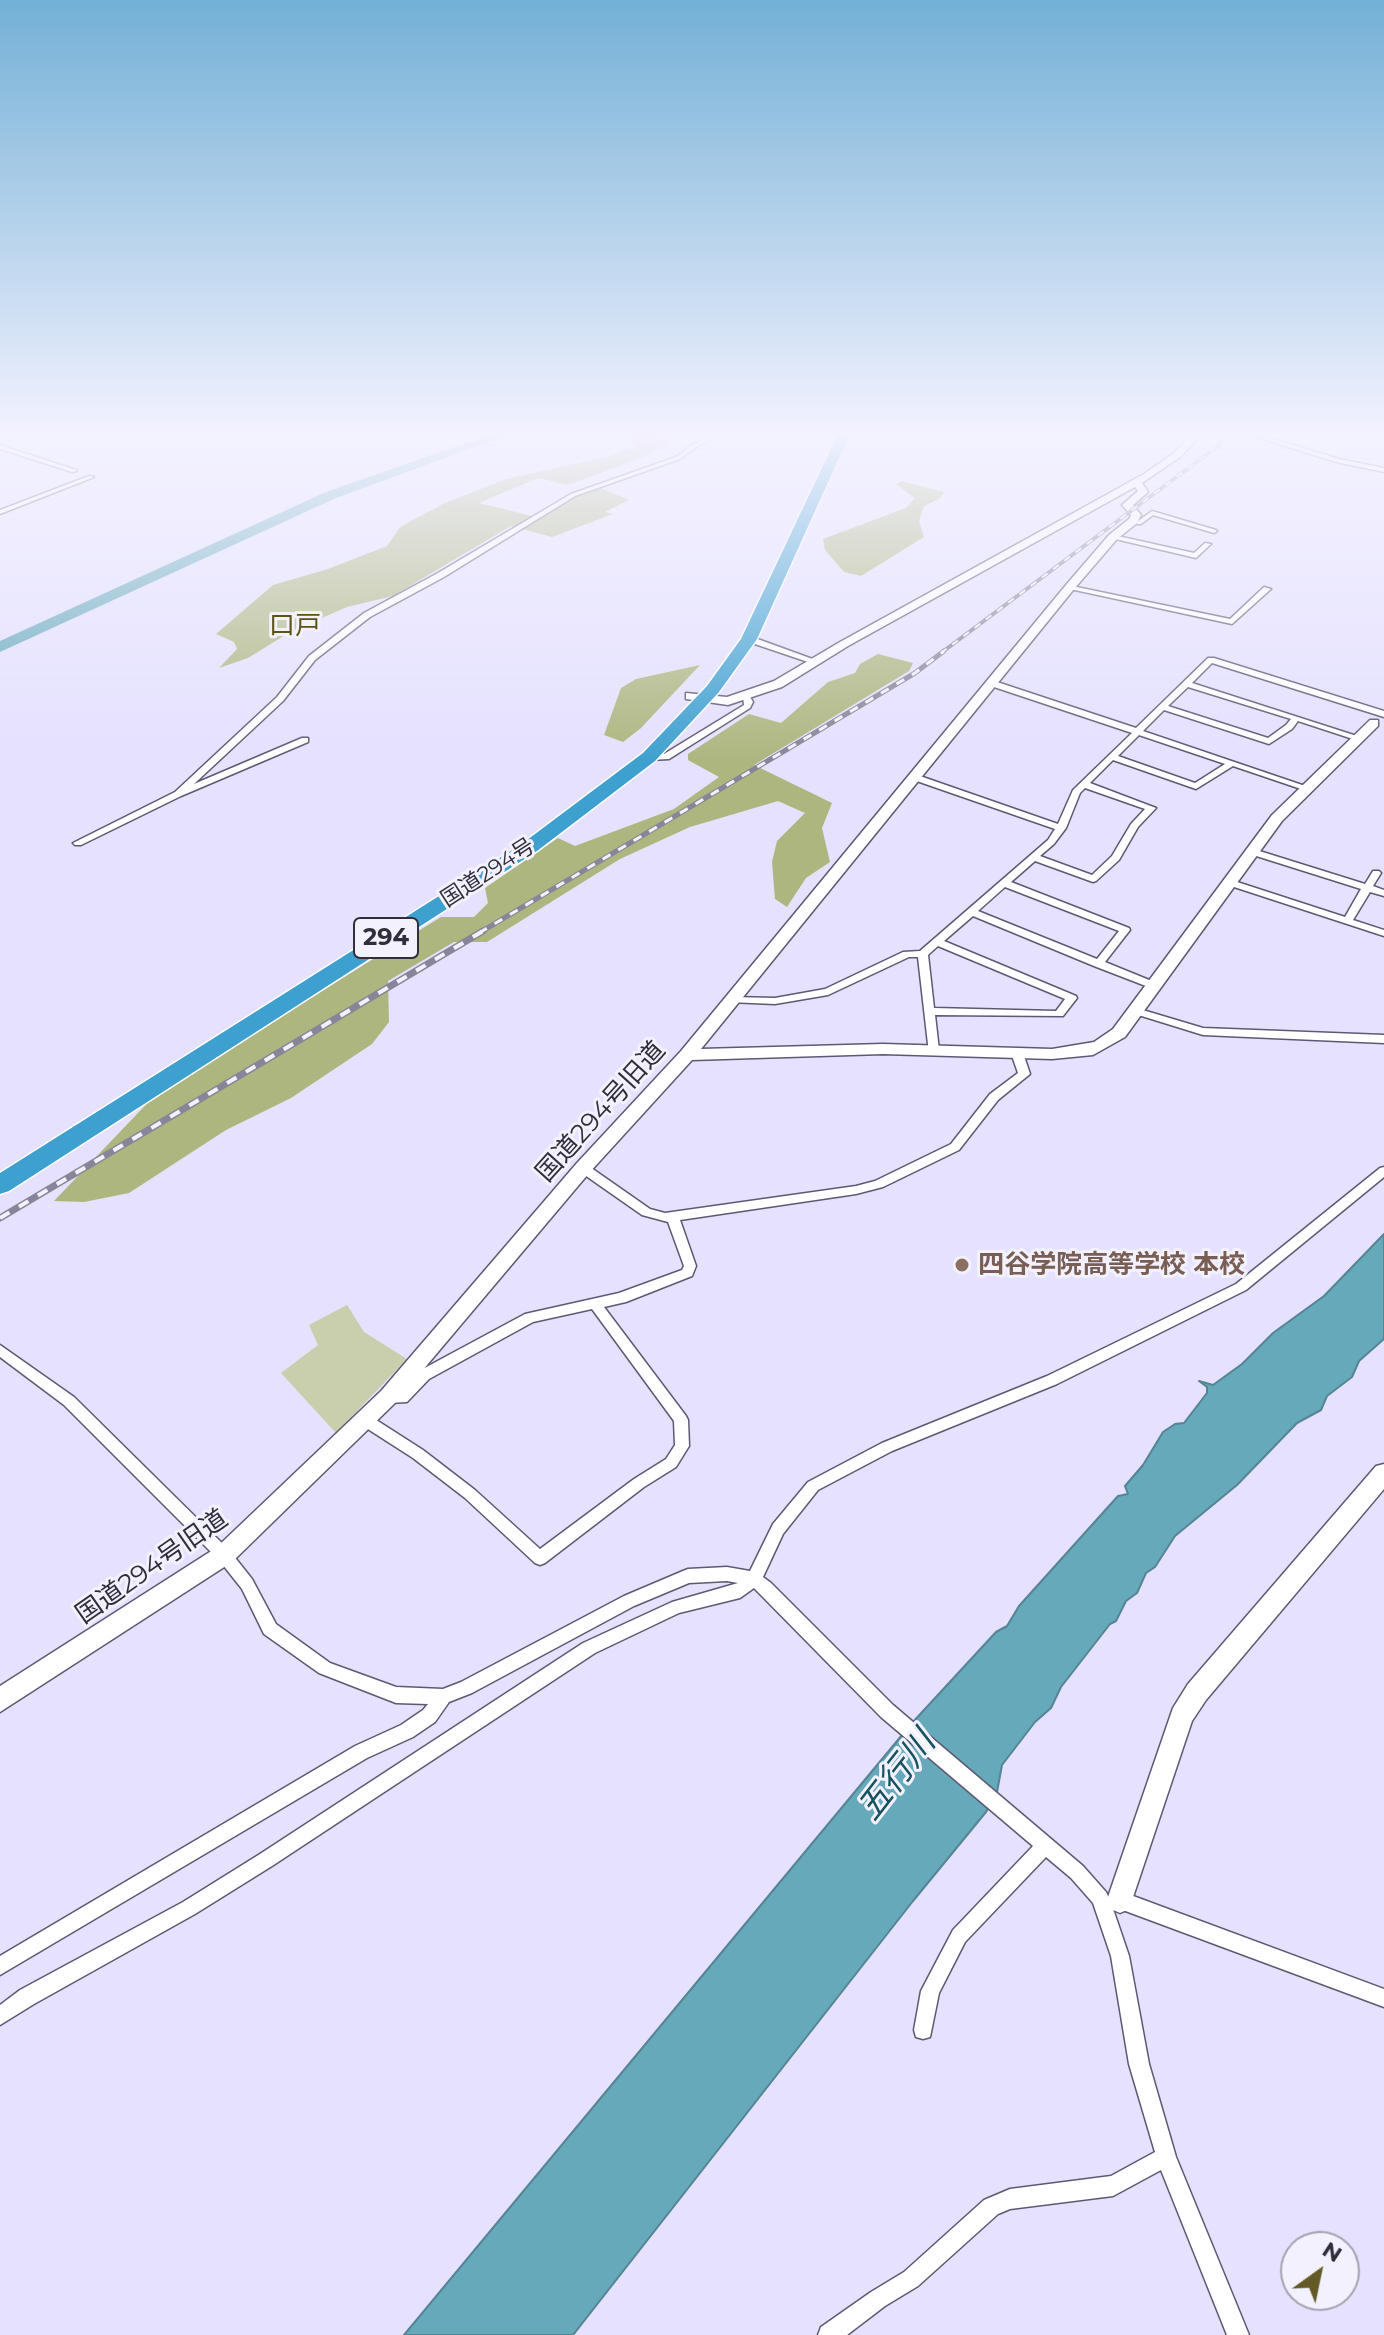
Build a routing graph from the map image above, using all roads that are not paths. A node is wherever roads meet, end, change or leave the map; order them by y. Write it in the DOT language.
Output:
graph roads {
  1 [pos="494,543"];
  2 [pos="782,543"];
  3 [pos="794,543"];
  4 [pos="1026,543"];
  5 [pos="1108,543"];
  6 [pos="1139,543"];
  7 [pos="1207,544"];
  8 [pos="1070,587"];
  9 [pos="1267,589"];
  10 [pos="749,639"];
  11 [pos="814,661"];
  12 [pos="991,683"];
  13 [pos="1187,684"];
  14 [pos="698,697"];
  15 [pos="746,697"];
  16 [pos="1162,707"];
  17 [pos="1296,718"];
  18 [pos="1381,718"];
  19 [pos="1138,731"];
  20 [pos="1359,738"];
  21 [pos="305,740"];
  22 [pos="649,757"];
  23 [pos="1112,757"];
  24 [pos="1232,763"];
  25 [pos="914,777"];
  26 [pos="1083,784"];
  27 [pos="1307,788"];
  28 [pos="178,794"];
  29 [pos="1061,828"];
  30 [pos="78,843"];
  31 [pos="1253,852"];
  32 [pos="1033,857"];
  33 [pos="1376,873"];
  34 [pos="1003,883"];
  35 [pos="1231,883"];
  36 [pos="1367,888"];
  37 [pos="1384,893"];
  38 [pos="970,911"];
  39 [pos="1347,921"];
  40 [pos="1384,933"];
  41 [pos="937,942"];
  42 [pos="923,954"];
  43 [pos="1098,964"];
  44 [pos="1155,986"];
  45 [pos="732,1000"];
  46 [pos="930,1011"];
  47 [pos="1136,1011"];
  48 [pos="1384,1039"];
  49 [pos="933,1050"];
  50 [pos="1017,1053"];
  51 [pos="687,1055"];
  52 [pos="0,1167"];
  53 [pos="583,1168"];
  54 [pos="1384,1171"];
  55 [pos="0,1185"];
  56 [pos="673,1218"];
  57 [pos="595,1304"];
  58 [pos="0,1350"];
  59 [pos="388,1397"];
  60 [pos="365,1420"];
  61 [pos="1384,1473"];
  62 [pos="224,1555"];
  63 [pos="754,1579"];
  64 [pos="443,1697"];
  65 [pos="0,1700"];
  66 [pos="1045,1846"];
  67 [pos="1110,1899"];
  68 [pos="0,1966"];
  69 [pos="1384,1998"];
  70 [pos="0,2016"];
  71 [pos="923,2030"];
  72 [pos="1166,2157"];
  73 [pos="829,2335"];
  74 [pos="1238,2335"];
  1 -- 28 [label="street"];
  2 -- 14 [label="highway, 国道294号 / 294"];
  3 -- 10 [label="highway, 国道294号 / 294"];
  4 -- 11 [label="street"];
  5 -- 8 [label="street, 国道294号旧道"];
  6 -- 7 [label="street"];
  8 -- 9 [label="street"];
  8 -- 12 [label="street, 国道294号旧道"];
  10 -- 11 [label="street"];
  10 -- 14 [label="highway, 国道294号 / 294"];
  11 -- 15 [label="street"];
  12 -- 19 [label="street"];
  12 -- 25 [label="street, 国道294号旧道"];
  13 -- 16 [label="street"];
  13 -- 17 [label="street"];
  13 -- 18 [label="street"];
  14 -- 15 [label="street"];
  14 -- 22 [label="highway, 国道294号 / 294"];
  14 -- 52 [label="highway, 国道294号 / 294"];
  15 -- 22 [label="street"];
  16 -- 17 [label="street"];
  16 -- 19 [label="street"];
  17 -- 20 [label="street"];
  18 -- 20 [label="street"];
  19 -- 23 [label="street"];
  19 -- 24 [label="street"];
  20 -- 27 [label="street"];
  21 -- 28 [label="street"];
  22 -- 55 [label="highway, 国道294号 / 294"];
  23 -- 24 [label="street"];
  23 -- 26 [label="street"];
  24 -- 27 [label="street"];
  25 -- 29 [label="street"];
  25 -- 45 [label="street, 国道294号旧道"];
  26 -- 29 [label="street"];
  26 -- 32 [label="street"];
  27 -- 31 [label="street"];
  28 -- 30 [label="street"];
  29 -- 32 [label="street"];
  31 -- 35 [label="street"];
  31 -- 36 [label="street"];
  32 -- 34 [label="street"];
  33 -- 36 [label="street"];
  34 -- 38 [label="street"];
  34 -- 43 [label="street"];
  35 -- 39 [label="street"];
  35 -- 44 [label="street"];
  36 -- 37 [label="street"];
  36 -- 39 [label="street"];
  38 -- 41 [label="street"];
  38 -- 43 [label="street"];
  39 -- 40 [label="street"];
  41 -- 42 [label="street"];
  41 -- 46 [label="street"];
  42 -- 45 [label="street"];
  42 -- 46 [label="street"];
  43 -- 44 [label="street"];
  44 -- 47 [label="street"];
  45 -- 51 [label="street, 国道294号旧道"];
  46 -- 49 [label="street"];
  47 -- 48 [label="street"];
  47 -- 50 [label="street"];
  49 -- 50 [label="street"];
  49 -- 51 [label="street"];
  50 -- 56 [label="street"];
  51 -- 53 [label="street, 国道294号旧道"];
  53 -- 56 [label="street"];
  53 -- 59 [label="street, 国道294号旧道"];
  54 -- 63 [label="street"];
  56 -- 57 [label="street"];
  57 -- 59 [label="street"];
  57 -- 60 [label="street"];
  58 -- 62 [label="street"];
  59 -- 60 [label="street, 国道294号旧道"];
  60 -- 62 [label="street, 国道294号旧道"];
  61 -- 67 [label="street"];
  62 -- 64 [label="street"];
  62 -- 65 [label="street, 国道294号旧道"];
  63 -- 64 [label="street"];
  63 -- 66 [label="street"];
  63 -- 70 [label="street"];
  64 -- 68 [label="street"];
  66 -- 67 [label="street"];
  66 -- 71 [label="street"];
  67 -- 69 [label="street"];
  67 -- 72 [label="street"];
  72 -- 73 [label="street"];
  72 -- 74 [label="street"];
}
